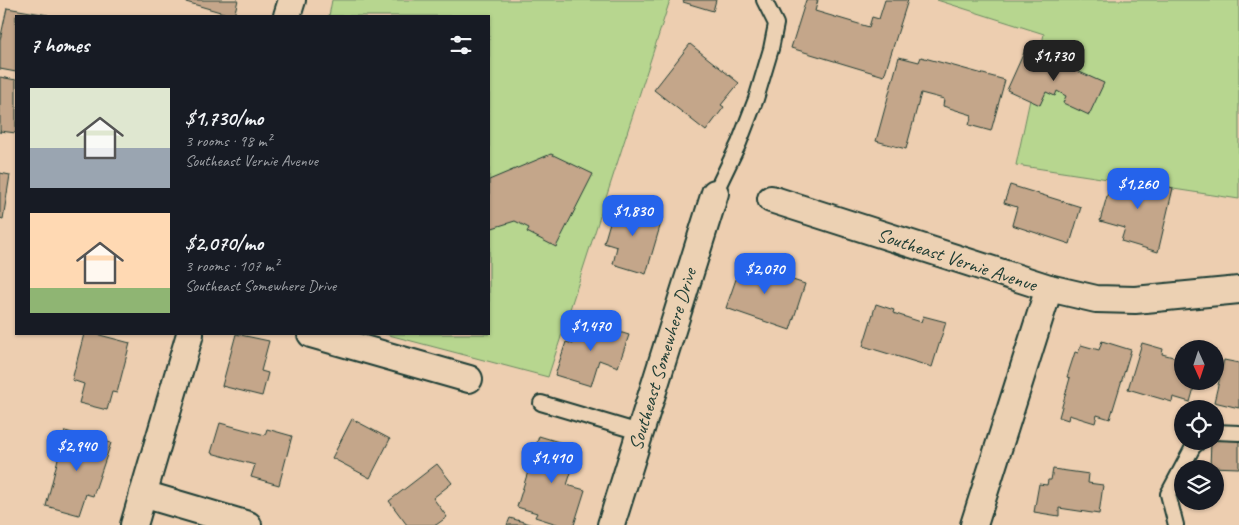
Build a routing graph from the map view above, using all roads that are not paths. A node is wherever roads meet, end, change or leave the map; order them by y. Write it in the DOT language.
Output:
graph roads {
  1 [pos="292,0"];
  2 [pos="764,0"];
  3 [pos="287,15"];
  4 [pos="715,193"];
  5 [pos="771,199"];
  6 [pos="1049,288"];
  7 [pos="1239,290"];
  8 [pos="190,335"];
  9 [pos="315,335"];
  10 [pos="469,379"];
  11 [pos="541,403"];
  12 [pos="639,432"];
  13 [pos="1224,432"];
  14 [pos="1239,433"];
  15 [pos="1191,450"];
  16 [pos="143,494"];
  17 [pos="134,525"];
  18 [pos="248,525"];
  19 [pos="612,525"];
  20 [pos="974,525"];
  21 [pos="1176,525"];
  1 -- 3 [label="street"];
  2 -- 4 [label="lane"];
  4 -- 12 [label="street, Southeast Somewhere Drive"];
  5 -- 6 [label="street, Southeast Vernie Avenue"];
  6 -- 7 [label="street"];
  6 -- 20 [label="street, Southeast Vernie Avenue"];
  8 -- 16 [label="street"];
  9 -- 10 [label="street"];
  11 -- 12 [label="lane"];
  12 -- 19 [label="street, Southeast Somewhere Drive"];
  13 -- 14 [label="lane"];
  15 -- 21 [label="lane"];
  16 -- 17 [label="street"];
  16 -- 18 [label="street"];
}
